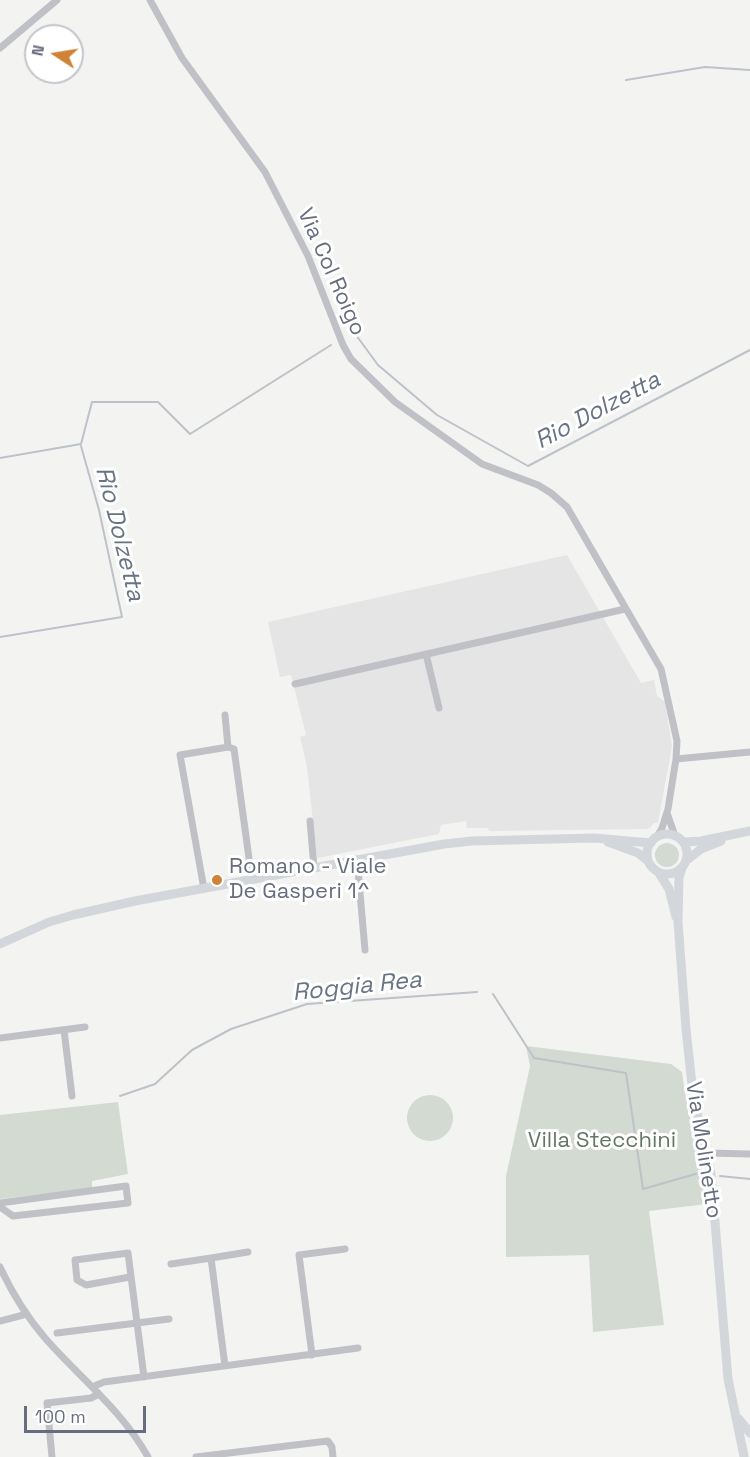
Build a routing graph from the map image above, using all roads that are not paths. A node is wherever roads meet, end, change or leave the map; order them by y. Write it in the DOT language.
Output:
graph roads {
  1 [pos="57,0"];
  2 [pos="150,0"];
  3 [pos="0,48"];
  4 [pos="625,609"];
  5 [pos="426,654"];
  6 [pos="295,684"];
  7 [pos="439,708"];
  8 [pos="225,715"];
  9 [pos="228,747"];
  10 [pos="750,752"];
  11 [pos="676,759"];
  12 [pos="667,812"];
  13 [pos="310,821"];
  14 [pos="746,831"];
  15 [pos="675,836"];
  16 [pos="594,838"];
  17 [pos="654,840"];
  18 [pos="683,842"];
  19 [pos="357,859"];
  20 [pos="648,861"];
  21 [pos="684,864"];
  22 [pos="314,867"];
  23 [pos="659,873"];
  24 [pos="252,880"];
  25 [pos="204,889"];
  26 [pos="678,922"];
  27 [pos="0,944"];
  28 [pos="365,950"];
  29 [pos="85,1027"];
  30 [pos="64,1030"];
  31 [pos="0,1038"];
  32 [pos="72,1096"];
  33 [pos="706,1153"];
  34 [pos="750,1154"];
  35 [pos="2,1207"];
  36 [pos="345,1249"];
  37 [pos="248,1252"];
  38 [pos="211,1258"];
  39 [pos="171,1264"];
  40 [pos="0,1268"];
  41 [pos="130,1276"];
  42 [pos="27,1314"];
  43 [pos="170,1319"];
  44 [pos="0,1321"];
  45 [pos="137,1323"];
  46 [pos="57,1333"];
  47 [pos="358,1348"];
  48 [pos="312,1354"];
  49 [pos="225,1366"];
  50 [pos="144,1377"];
  51 [pos="92,1387"];
  52 [pos="99,1394"];
  53 [pos="47,1403"];
  54 [pos="38,1404"];
  55 [pos="734,1412"];
  56 [pos="750,1433"];
  57 [pos="247,1454"];
  58 [pos="746,1454"];
  59 [pos="52,1457"];
  60 [pos="148,1457"];
  61 [pos="196,1457"];
  62 [pos="333,1457"];
  1 -- 3 [label="street"];
  2 -- 4 [label="street, Via Col Roigo"];
  4 -- 5 [label="street"];
  4 -- 11 [label="street, Via Col Roigo"];
  5 -- 6 [label="street"];
  5 -- 7 [label="street"];
  8 -- 9 [label="street"];
  9 -- 24 [label="street"];
  9 -- 25 [label="street"];
  10 -- 11 [label="street"];
  11 -- 12 [label="street, Via Col Roigo"];
  12 -- 15 [label="street, Via Col Roigo"];
  12 -- 17 [label="street, Via Col Roigo"];
  13 -- 22 [label="street"];
  14 -- 18 [label="main road"];
  14 -- 21 [label="main road"];
  15 -- 17 [label="main road"];
  15 -- 18 [label="main road"];
  16 -- 17 [label="main road"];
  16 -- 19 [label="main road"];
  16 -- 20 [label="main road"];
  17 -- 20 [label="main road"];
  18 -- 21 [label="main road"];
  19 -- 22 [label="main road"];
  19 -- 28 [label="street"];
  20 -- 23 [label="main road"];
  21 -- 23 [label="main road"];
  21 -- 26 [label="main road, Via Molinetto"];
  22 -- 24 [label="main road"];
  23 -- 26 [label="main road, Via Molinetto"];
  24 -- 25 [label="main road"];
  25 -- 27 [label="main road"];
  26 -- 33 [label="main road, Via Molinetto"];
  29 -- 30 [label="street"];
  30 -- 31 [label="street"];
  30 -- 32 [label="street"];
  33 -- 34 [label="street"];
  33 -- 55 [label="main road, Via Molinetto"];
  35 -- 35 [label="street"];
  36 -- 48 [label="street"];
  37 -- 38 [label="street"];
  38 -- 39 [label="street"];
  38 -- 49 [label="street"];
  40 -- 42 [label="street"];
  41 -- 41 [label="street"];
  41 -- 45 [label="street"];
  42 -- 44 [label="street"];
  42 -- 51 [label="street"];
  43 -- 45 [label="street"];
  45 -- 46 [label="street"];
  45 -- 50 [label="street"];
  47 -- 48 [label="street"];
  48 -- 49 [label="street"];
  49 -- 50 [label="street"];
  50 -- 51 [label="street"];
  51 -- 52 [label="street"];
  52 -- 53 [label="street"];
  52 -- 60 [label="street"];
  53 -- 54 [label="street"];
  53 -- 59 [label="street"];
  55 -- 56 [label="main road, Via Molinetto"];
  55 -- 58 [label="main road, Via Molinetto"];
  57 -- 61 [label="street"];
  57 -- 62 [label="street"];
}
